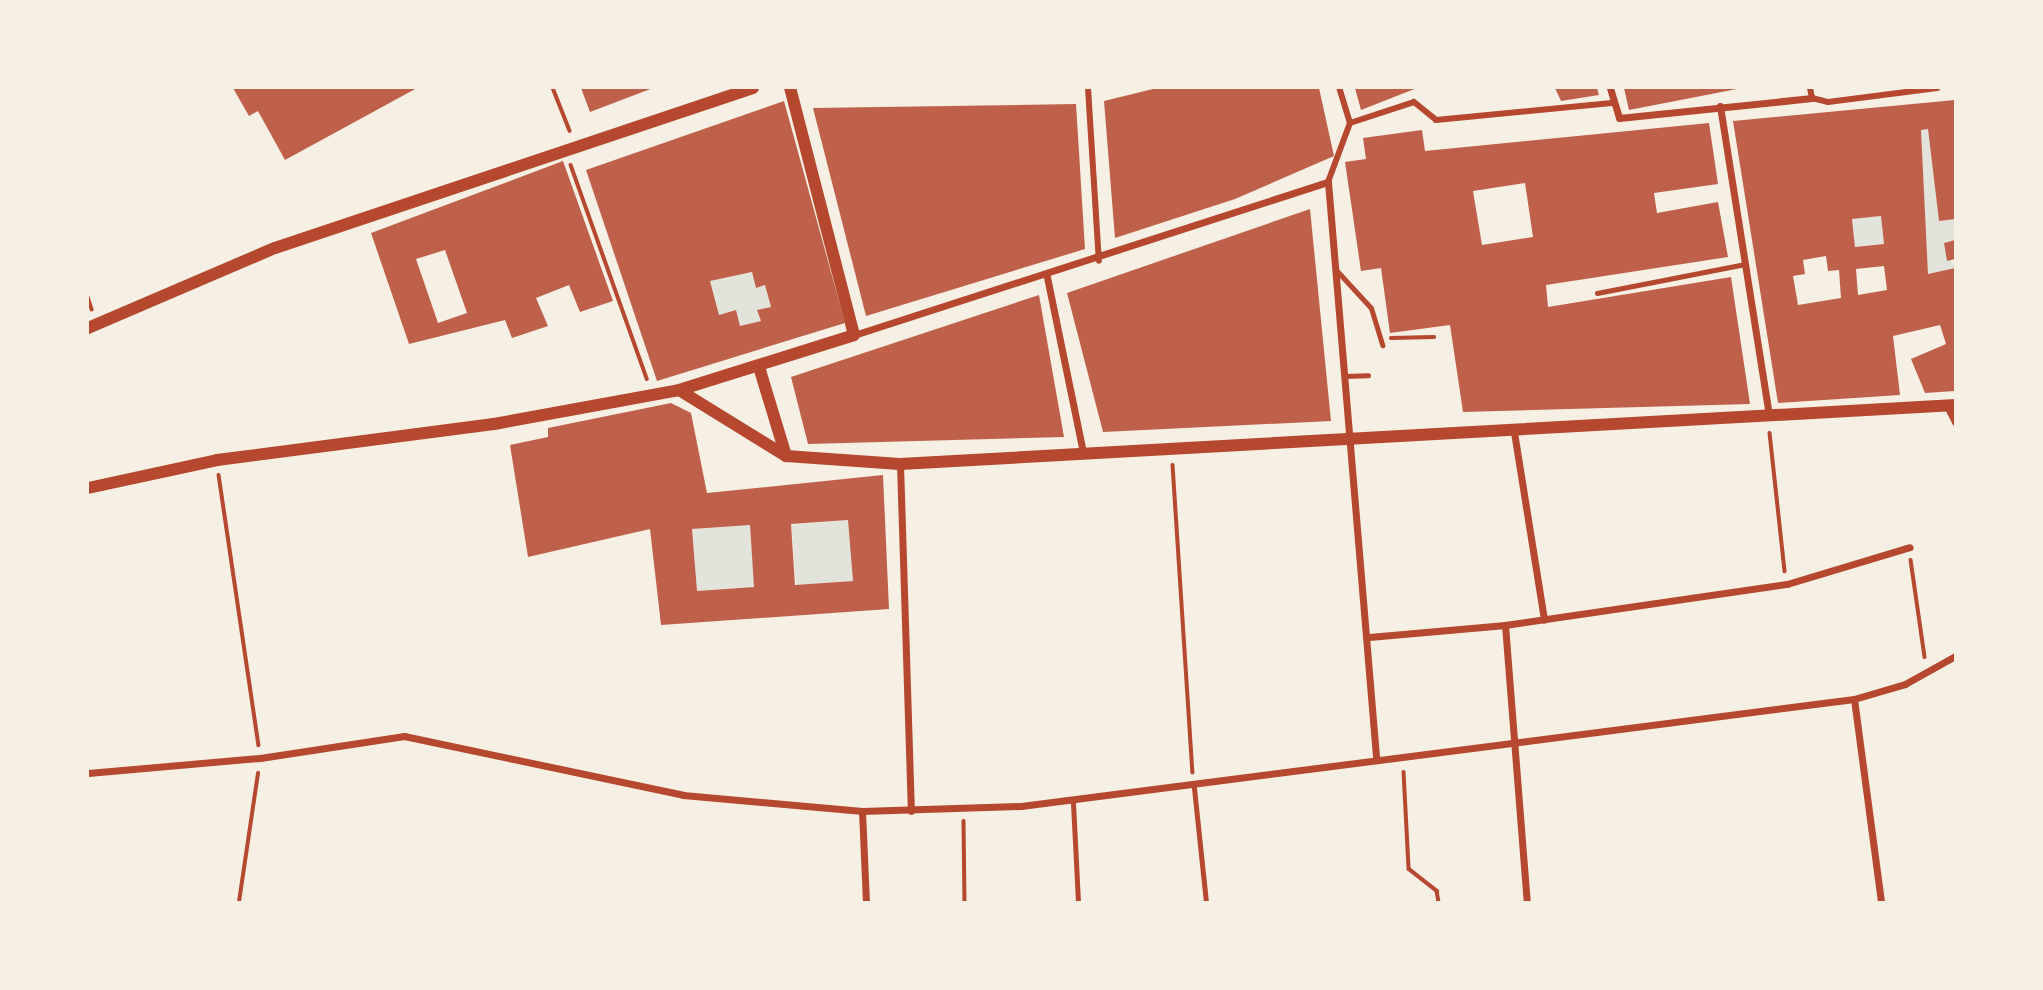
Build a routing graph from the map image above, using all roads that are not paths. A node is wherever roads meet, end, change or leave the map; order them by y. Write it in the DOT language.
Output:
graph roads {
  1 [pos="753,88"];
  2 [pos="790,88"];
  3 [pos="1088,88"];
  4 [pos="1339,88"];
  5 [pos="1610,88"];
  6 [pos="1810,88"];
  7 [pos="1937,88"];
  8 [pos="736,89"];
  9 [pos="1812,98"];
  10 [pos="1614,103"];
  11 [pos="1720,106"];
  12 [pos="1350,123"];
  13 [pos="1328,181"];
  14 [pos="1099,261"];
  15 [pos="1745,264"];
  16 [pos="1337,271"];
  17 [pos="1047,277"];
  18 [pos="1597,293"];
  19 [pos="88,328"];
  20 [pos="854,335"];
  21 [pos="1382,345"];
  22 [pos="759,367"];
  23 [pos="1368,375"];
  24 [pos="1344,376"];
  25 [pos="679,390"];
  26 [pos="1951,406"];
  27 [pos="1769,415"];
  28 [pos="1955,422"];
  29 [pos="1514,432"];
  30 [pos="1348,440"];
  31 [pos="1083,453"];
  32 [pos="786,456"];
  33 [pos="900,464"];
  34 [pos="88,488"];
  35 [pos="1910,547"];
  36 [pos="1544,620"];
  37 [pos="1505,625"];
  38 [pos="1369,637"];
  39 [pos="1955,656"];
  40 [pos="1854,699"];
  41 [pos="1511,740"];
  42 [pos="1376,756"];
  43 [pos="88,773"];
  44 [pos="1194,788"];
  45 [pos="1073,803"];
  46 [pos="862,811"];
  47 [pos="911,811"];
  48 [pos="866,902"];
  49 [pos="1078,902"];
  50 [pos="1206,902"];
  51 [pos="1527,902"];
  52 [pos="1881,902"];
  1 -- 8 [label="street"];
  2 -- 20 [label="street"];
  3 -- 14 [label="street"];
  4 -- 12 [label="street"];
  5 -- 10 [label="street"];
  6 -- 9 [label="street"];
  7 -- 9 [label="street"];
  8 -- 19 [label="street"];
  9 -- 11 [label="street"];
  10 -- 11 [label="street"];
  10 -- 12 [label="street"];
  11 -- 15 [label="street"];
  12 -- 13 [label="street"];
  13 -- 14 [label="street"];
  13 -- 16 [label="street"];
  14 -- 17 [label="street"];
  15 -- 18 [label="lane"];
  15 -- 27 [label="street"];
  16 -- 21 [label="lane"];
  16 -- 24 [label="street"];
  17 -- 20 [label="street"];
  17 -- 31 [label="street"];
  20 -- 22 [label="street"];
  22 -- 25 [label="street"];
  22 -- 32 [label="street"];
  23 -- 24 [label="lane"];
  24 -- 30 [label="street"];
  25 -- 32 [label="street"];
  25 -- 34 [label="street"];
  26 -- 27 [label="street"];
  26 -- 28 [label="street"];
  27 -- 29 [label="street"];
  29 -- 30 [label="street"];
  29 -- 36 [label="street"];
  30 -- 31 [label="street"];
  30 -- 38 [label="street"];
  31 -- 33 [label="street"];
  32 -- 33 [label="street"];
  33 -- 47 [label="street"];
  35 -- 36 [label="street"];
  36 -- 37 [label="street"];
  37 -- 38 [label="street"];
  37 -- 41 [label="street"];
  38 -- 42 [label="street"];
  39 -- 40 [label="street"];
  40 -- 41 [label="street"];
  40 -- 52 [label="street"];
  41 -- 42 [label="street"];
  41 -- 51 [label="street"];
  42 -- 44 [label="street"];
  43 -- 46 [label="street"];
  44 -- 45 [label="street"];
  44 -- 50 [label="lane"];
  45 -- 47 [label="street"];
  45 -- 49 [label="lane"];
  46 -- 47 [label="street"];
  46 -- 48 [label="street"];
}
